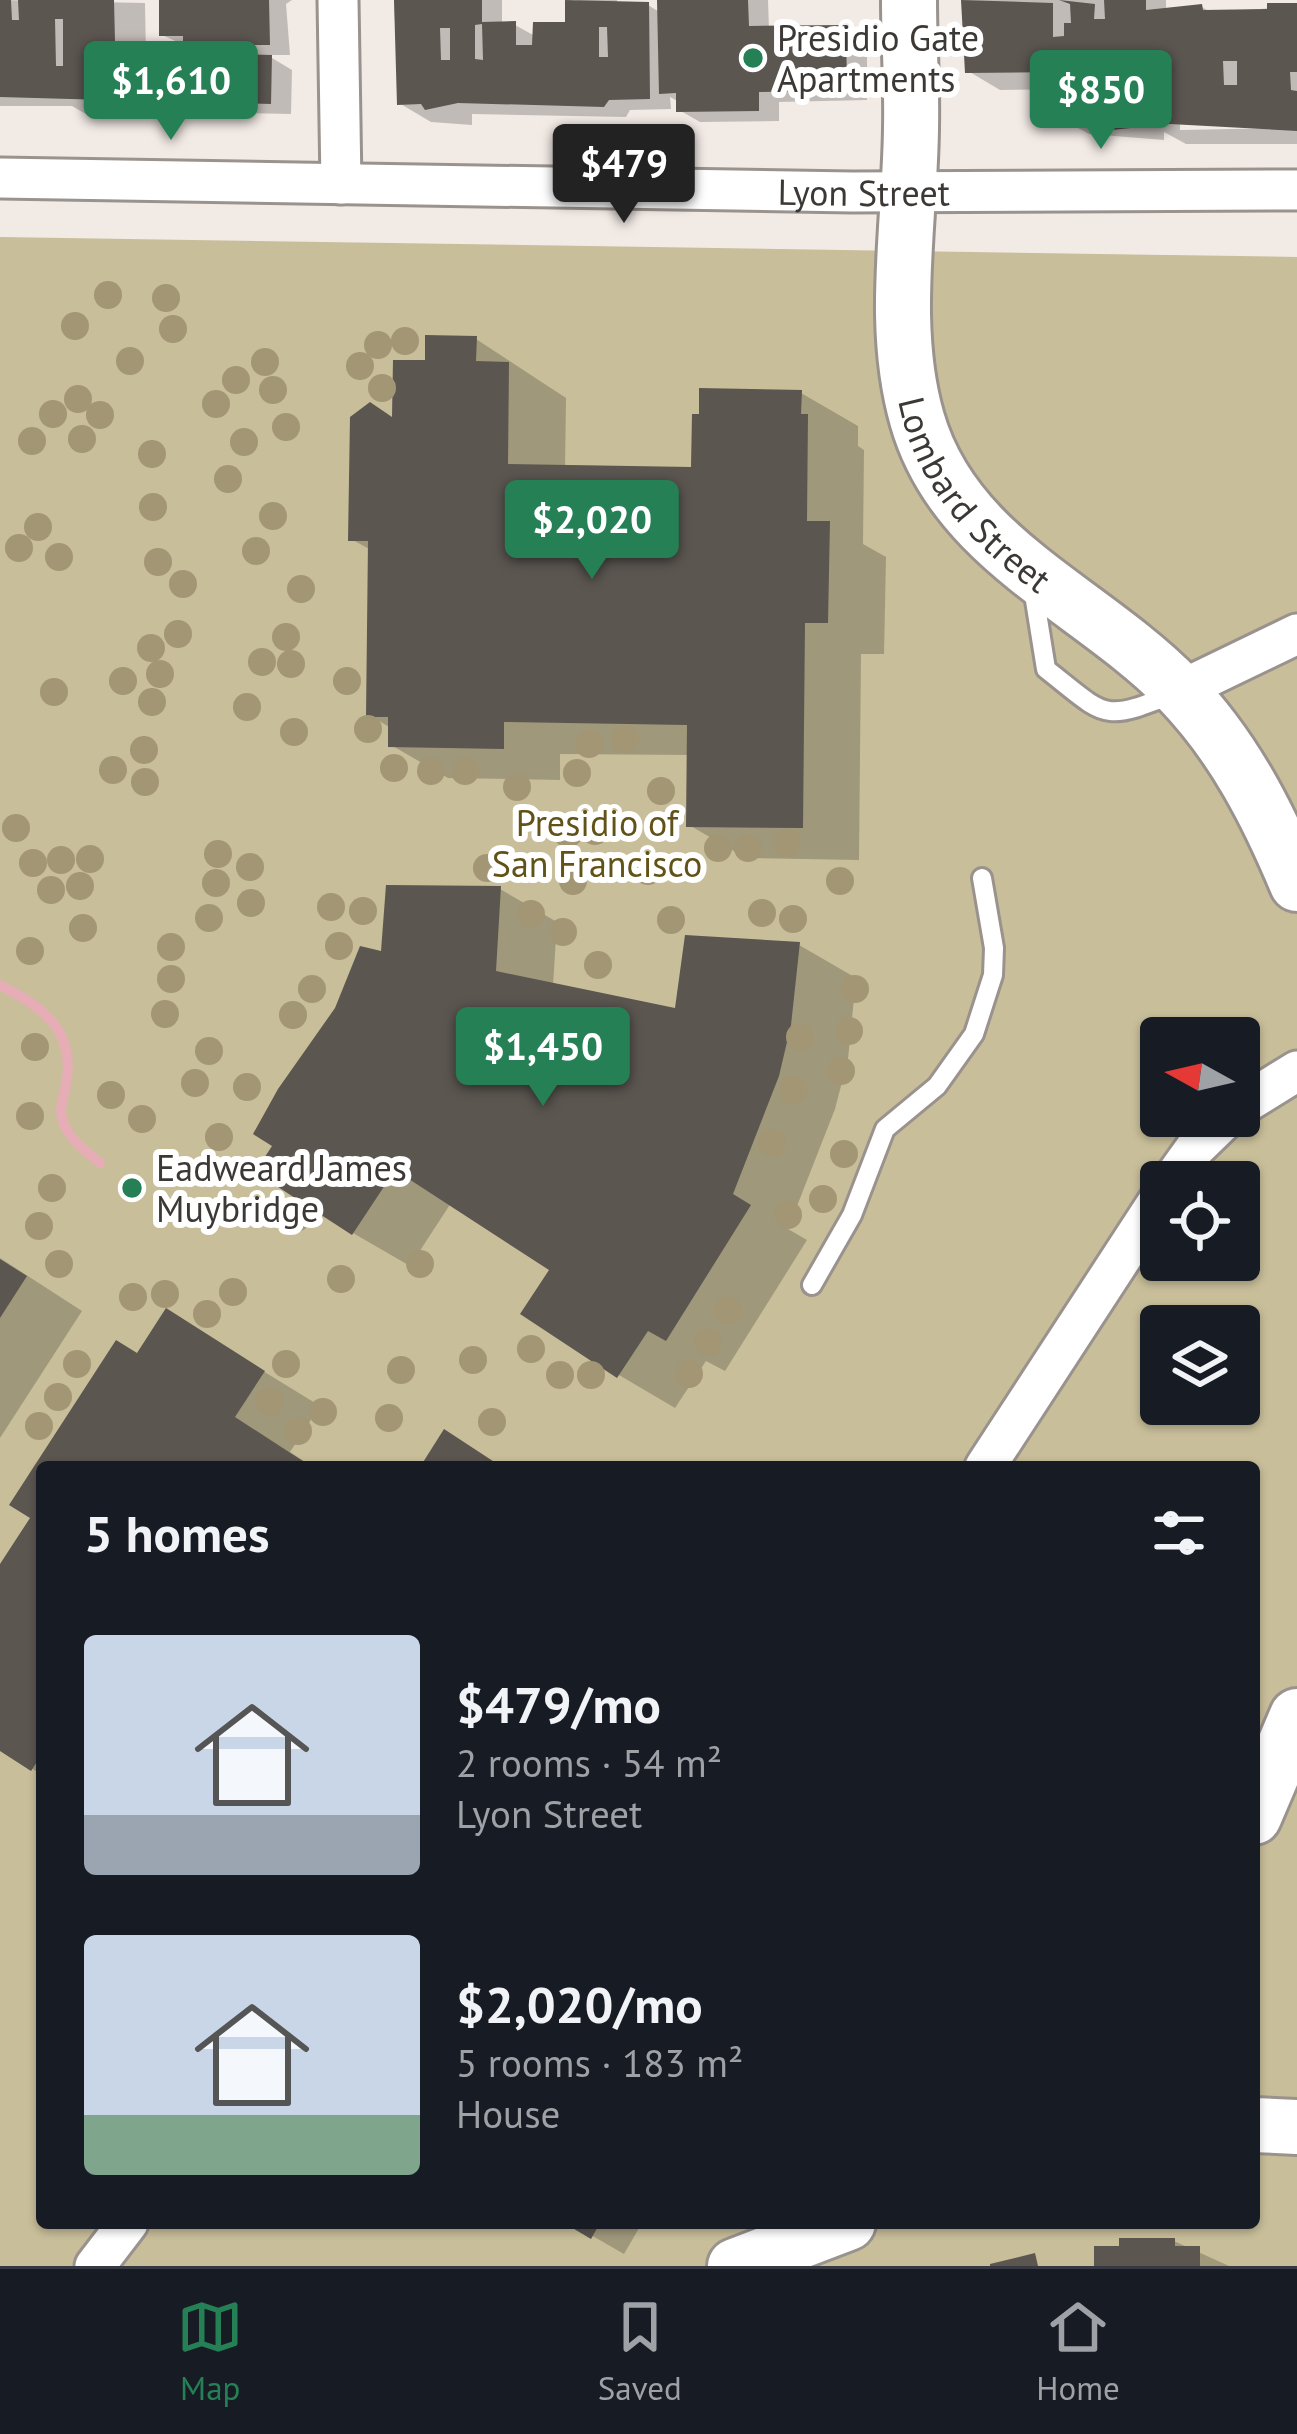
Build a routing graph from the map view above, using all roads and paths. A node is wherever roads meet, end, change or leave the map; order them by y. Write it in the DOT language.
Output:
graph roads {
  1 [pos="338,0"];
  2 [pos="909,0"];
  3 [pos="0,178"];
  4 [pos="341,184"];
  5 [pos="1297,190"];
  6 [pos="907,191"];
  7 [pos="1297,634"];
  8 [pos="1179,691"];
  9 [pos="982,878"];
  10 [pos="1297,884"];
  11 [pos="1297,1071"];
  12 [pos="1260,1094"];
  13 [pos="1206,1137"];
  14 [pos="1186,1161"];
  15 [pos="1140,1229"];
  16 [pos="812,1285"];
  17 [pos="989,1461"];
  18 [pos="1297,1716"];
  19 [pos="1260,1802"];
  20 [pos="1260,2125"];
  21 [pos="1297,2127"];
  22 [pos="123,2229"];
  23 [pos="832,2229"];
  24 [pos="95,2266"];
  25 [pos="735,2266"];
  1 -- 4 [label="street"];
  2 -- 6 [label="street, Lombard Street"];
  3 -- 4 [label="street, Lyon Street"];
  4 -- 6 [label="street, Lyon Street"];
  5 -- 6 [label="street, Lyon Street"];
  6 -- 8 [label="street, Lombard Street"];
  7 -- 8 [label="street"];
  8 -- 10 [label="street, Lombard Street"];
  9 -- 16 [label="lane"];
  11 -- 12 [label="street"];
  13 -- 14 [label="street"];
  15 -- 17 [label="street"];
  18 -- 19 [label="street"];
  20 -- 21 [label="street"];
  22 -- 24 [label="street"];
  23 -- 25 [label="street"];
}
